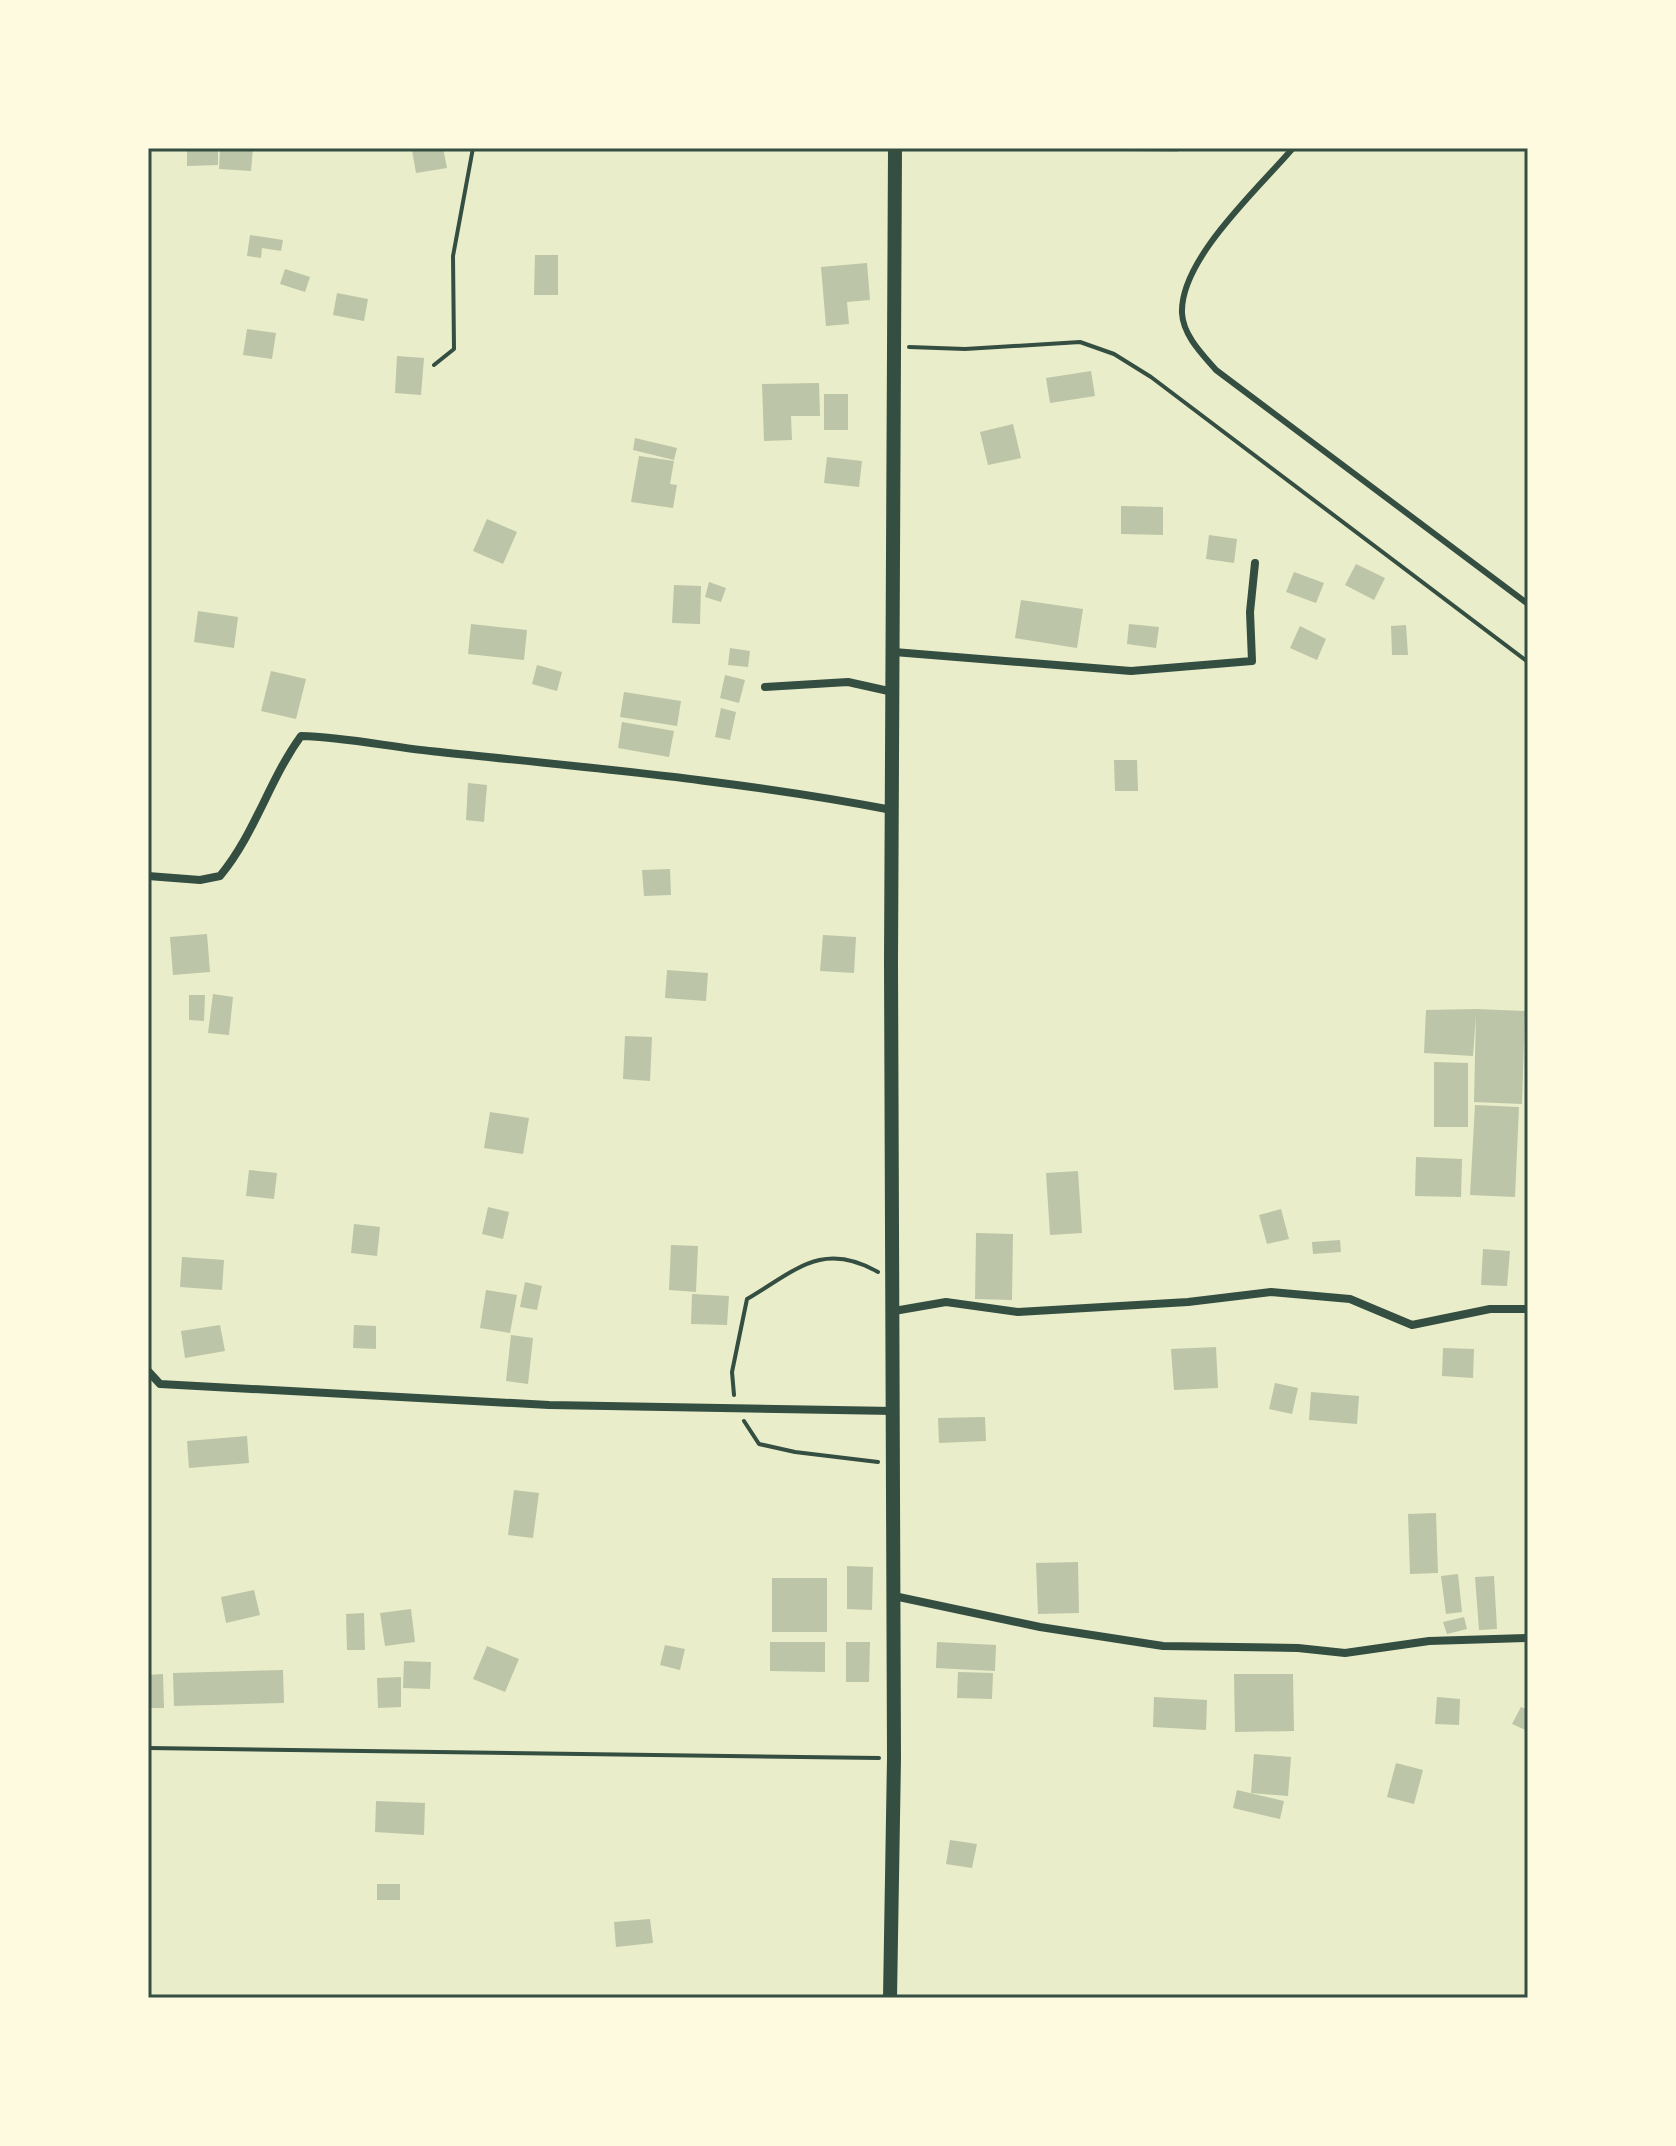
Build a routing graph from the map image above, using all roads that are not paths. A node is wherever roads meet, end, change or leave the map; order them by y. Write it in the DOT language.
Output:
graph roads {
  1 [pos="895,148"];
  2 [pos="1293,148"];
  3 [pos="1255,563"];
  4 [pos="1528,604"];
  5 [pos="894,652"];
  6 [pos="765,687"];
  7 [pos="894,692"];
  8 [pos="893,810"];
  9 [pos="148,876"];
  10 [pos="1528,1309"];
  11 [pos="894,1311"];
  12 [pos="148,1371"];
  13 [pos="894,1411"];
  14 [pos="894,1596"];
  15 [pos="1528,1638"];
  16 [pos="890,1998"];
  1 -- 5 [label="street"];
  2 -- 4 [label="lane"];
  3 -- 5 [label="street"];
  5 -- 7 [label="street"];
  6 -- 7 [label="street"];
  7 -- 8 [label="street"];
  8 -- 9 [label="street"];
  8 -- 11 [label="street"];
  10 -- 11 [label="street"];
  11 -- 13 [label="street"];
  12 -- 13 [label="street"];
  13 -- 14 [label="street"];
  14 -- 15 [label="street"];
  14 -- 16 [label="street"];
}
